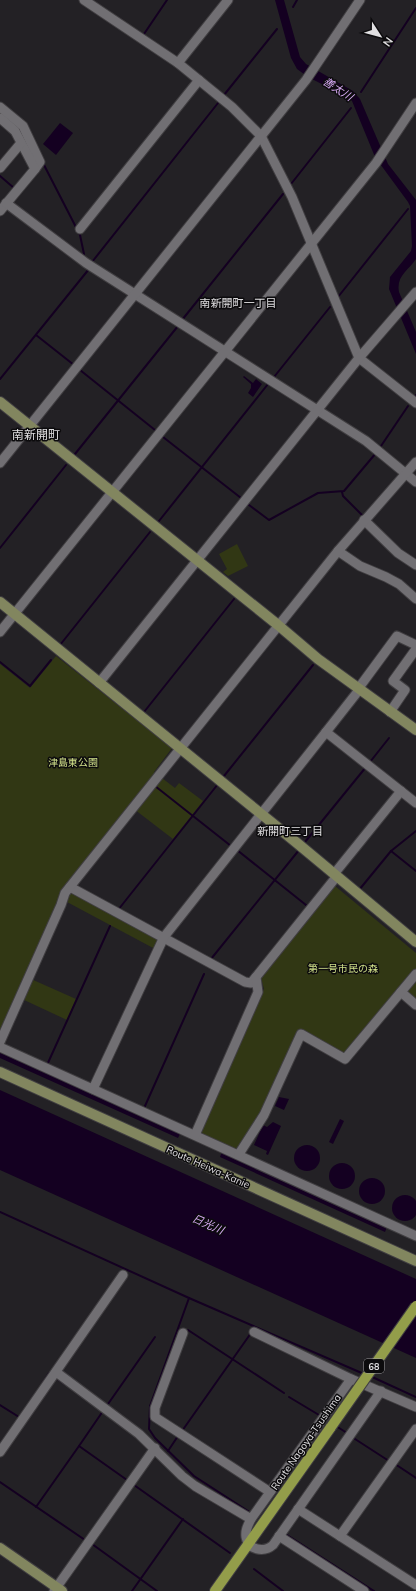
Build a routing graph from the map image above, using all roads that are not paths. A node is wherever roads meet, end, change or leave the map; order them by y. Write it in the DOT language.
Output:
graph roads {
  1 [pos="84,0"];
  2 [pos="228,0"];
  3 [pos="360,0"];
  4 [pos="98,4"];
  5 [pos="178,63"];
  6 [pos="199,80"];
  7 [pos="416,103"];
  8 [pos="0,107"];
  9 [pos="0,118"];
  10 [pos="261,136"];
  11 [pos="21,143"];
  12 [pos="0,168"];
  13 [pos="34,169"];
  14 [pos="3,207"];
  15 [pos="80,228"];
  16 [pos="311,244"];
  17 [pos="416,292"];
  18 [pos="135,294"];
  19 [pos="225,351"];
  20 [pos="359,358"];
  21 [pos="0,402"];
  22 [pos="416,402"];
  23 [pos="318,410"];
  24 [pos="29,426"];
  25 [pos="416,462"];
  26 [pos="0,463"];
  27 [pos="406,472"];
  28 [pos="416,482"];
  29 [pos="111,492"];
  30 [pos="364,520"];
  31 [pos="338,551"];
  32 [pos="198,560"];
  33 [pos="416,565"];
  34 [pos="416,599"];
  35 [pos="0,602"];
  36 [pos="15,614"];
  37 [pos="278,625"];
  38 [pos="0,632"];
  39 [pos="416,645"];
  40 [pos="416,649"];
  41 [pos="99,683"];
  42 [pos="358,689"];
  43 [pos="390,712"];
  44 [pos="416,730"];
  45 [pos="326,732"];
  46 [pos="180,748"];
  47 [pos="401,791"];
  48 [pos="416,803"];
  49 [pos="262,814"];
  50 [pos="336,875"];
  51 [pos="70,887"];
  52 [pos="164,937"];
  53 [pos="416,942"];
  54 [pos="416,974"];
  55 [pos="256,977"];
  56 [pos="401,992"];
  57 [pos="416,1005"];
  58 [pos="0,1042"];
  59 [pos="0,1047"];
  60 [pos="0,1072"];
  61 [pos="93,1089"];
  62 [pos="195,1135"];
  63 [pos="239,1154"];
  64 [pos="416,1236"];
  65 [pos="416,1261"];
  66 [pos="123,1275"];
  67 [pos="416,1306"];
  68 [pos="254,1332"];
  69 [pos="183,1333"];
  70 [pos="56,1372"];
  71 [pos="351,1379"];
  72 [pos="381,1391"];
  73 [pos="416,1407"];
  74 [pos="416,1428"];
  75 [pos="155,1448"];
  76 [pos="0,1452"];
  77 [pos="270,1492"];
  78 [pos="298,1509"];
  79 [pos="251,1519"];
  80 [pos="279,1536"];
  81 [pos="340,1536"];
  82 [pos="248,1544"];
  83 [pos="0,1548"];
  84 [pos="416,1585"];
  85 [pos="58,1590"];
  86 [pos="215,1591"];
  87 [pos="364,1591"];
  1 -- 4 [label="street"];
  2 -- 5 [label="street"];
  3 -- 10 [label="street"];
  4 -- 5 [label="street"];
  5 -- 6 [label="street"];
  6 -- 10 [label="street"];
  6 -- 15 [label="street"];
  7 -- 16 [label="street"];
  8 -- 13 [label="street"];
  9 -- 11 [label="street"];
  10 -- 16 [label="street"];
  10 -- 18 [label="street"];
  11 -- 12 [label="street"];
  11 -- 13 [label="street"];
  13 -- 14 [label="street"];
  14 -- 18 [label="street"];
  16 -- 19 [label="street"];
  16 -- 20 [label="street"];
  17 -- 20 [label="street"];
  18 -- 19 [label="street"];
  18 -- 24 [label="street"];
  19 -- 23 [label="street"];
  19 -- 29 [label="street"];
  20 -- 22 [label="street"];
  20 -- 23 [label="street"];
  21 -- 24 [label="street"];
  23 -- 27 [label="street"];
  23 -- 32 [label="street"];
  24 -- 26 [label="street"];
  24 -- 29 [label="street"];
  25 -- 27 [label="street"];
  27 -- 28 [label="street"];
  27 -- 30 [label="street"];
  29 -- 32 [label="street"];
  29 -- 36 [label="street"];
  30 -- 31 [label="street"];
  30 -- 33 [label="street"];
  31 -- 34 [label="street"];
  31 -- 37 [label="street"];
  32 -- 37 [label="street"];
  32 -- 41 [label="street"];
  35 -- 36 [label="street"];
  36 -- 38 [label="street"];
  36 -- 41 [label="street"];
  37 -- 42 [label="street"];
  37 -- 46 [label="street"];
  39 -- 42 [label="street"];
  40 -- 43 [label="street"];
  41 -- 46 [label="street"];
  42 -- 43 [label="street"];
  42 -- 45 [label="street"];
  43 -- 44 [label="street"];
  45 -- 47 [label="street"];
  45 -- 49 [label="street"];
  46 -- 49 [label="street"];
  46 -- 51 [label="street"];
  47 -- 48 [label="street"];
  47 -- 50 [label="street"];
  49 -- 50 [label="street"];
  49 -- 52 [label="street"];
  50 -- 53 [label="street"];
  50 -- 55 [label="street"];
  51 -- 52 [label="street"];
  51 -- 58 [label="street"];
  52 -- 55 [label="street"];
  52 -- 61 [label="street"];
  54 -- 56 [label="street"];
  55 -- 62 [label="street"];
  56 -- 57 [label="street"];
  56 -- 63 [label="street"];
  59 -- 61 [label="street"];
  60 -- 65 [label="street, Route Heiwa-Kanie"];
  61 -- 62 [label="street"];
  62 -- 63 [label="street"];
  63 -- 64 [label="street"];
  66 -- 70 [label="street"];
  67 -- 82 [label="main road, Route Nagoya-Tsushima / 68, bridge"];
  68 -- 71 [label="street"];
  69 -- 77 [label="street"];
  70 -- 75 [label="street"];
  70 -- 76 [label="street"];
  71 -- 72 [label="street"];
  71 -- 77 [label="street"];
  72 -- 73 [label="street"];
  72 -- 78 [label="street"];
  74 -- 81 [label="street"];
  75 -- 79 [label="street"];
  75 -- 85 [label="street"];
  77 -- 79 [label="street"];
  78 -- 80 [label="street"];
  78 -- 81 [label="street"];
  79 -- 82 [label="street"];
  80 -- 82 [label="street"];
  80 -- 87 [label="street"];
  81 -- 84 [label="street"];
  82 -- 86 [label="main road, Route Nagoya-Tsushima / 68"];
  83 -- 85 [label="street"];
}
